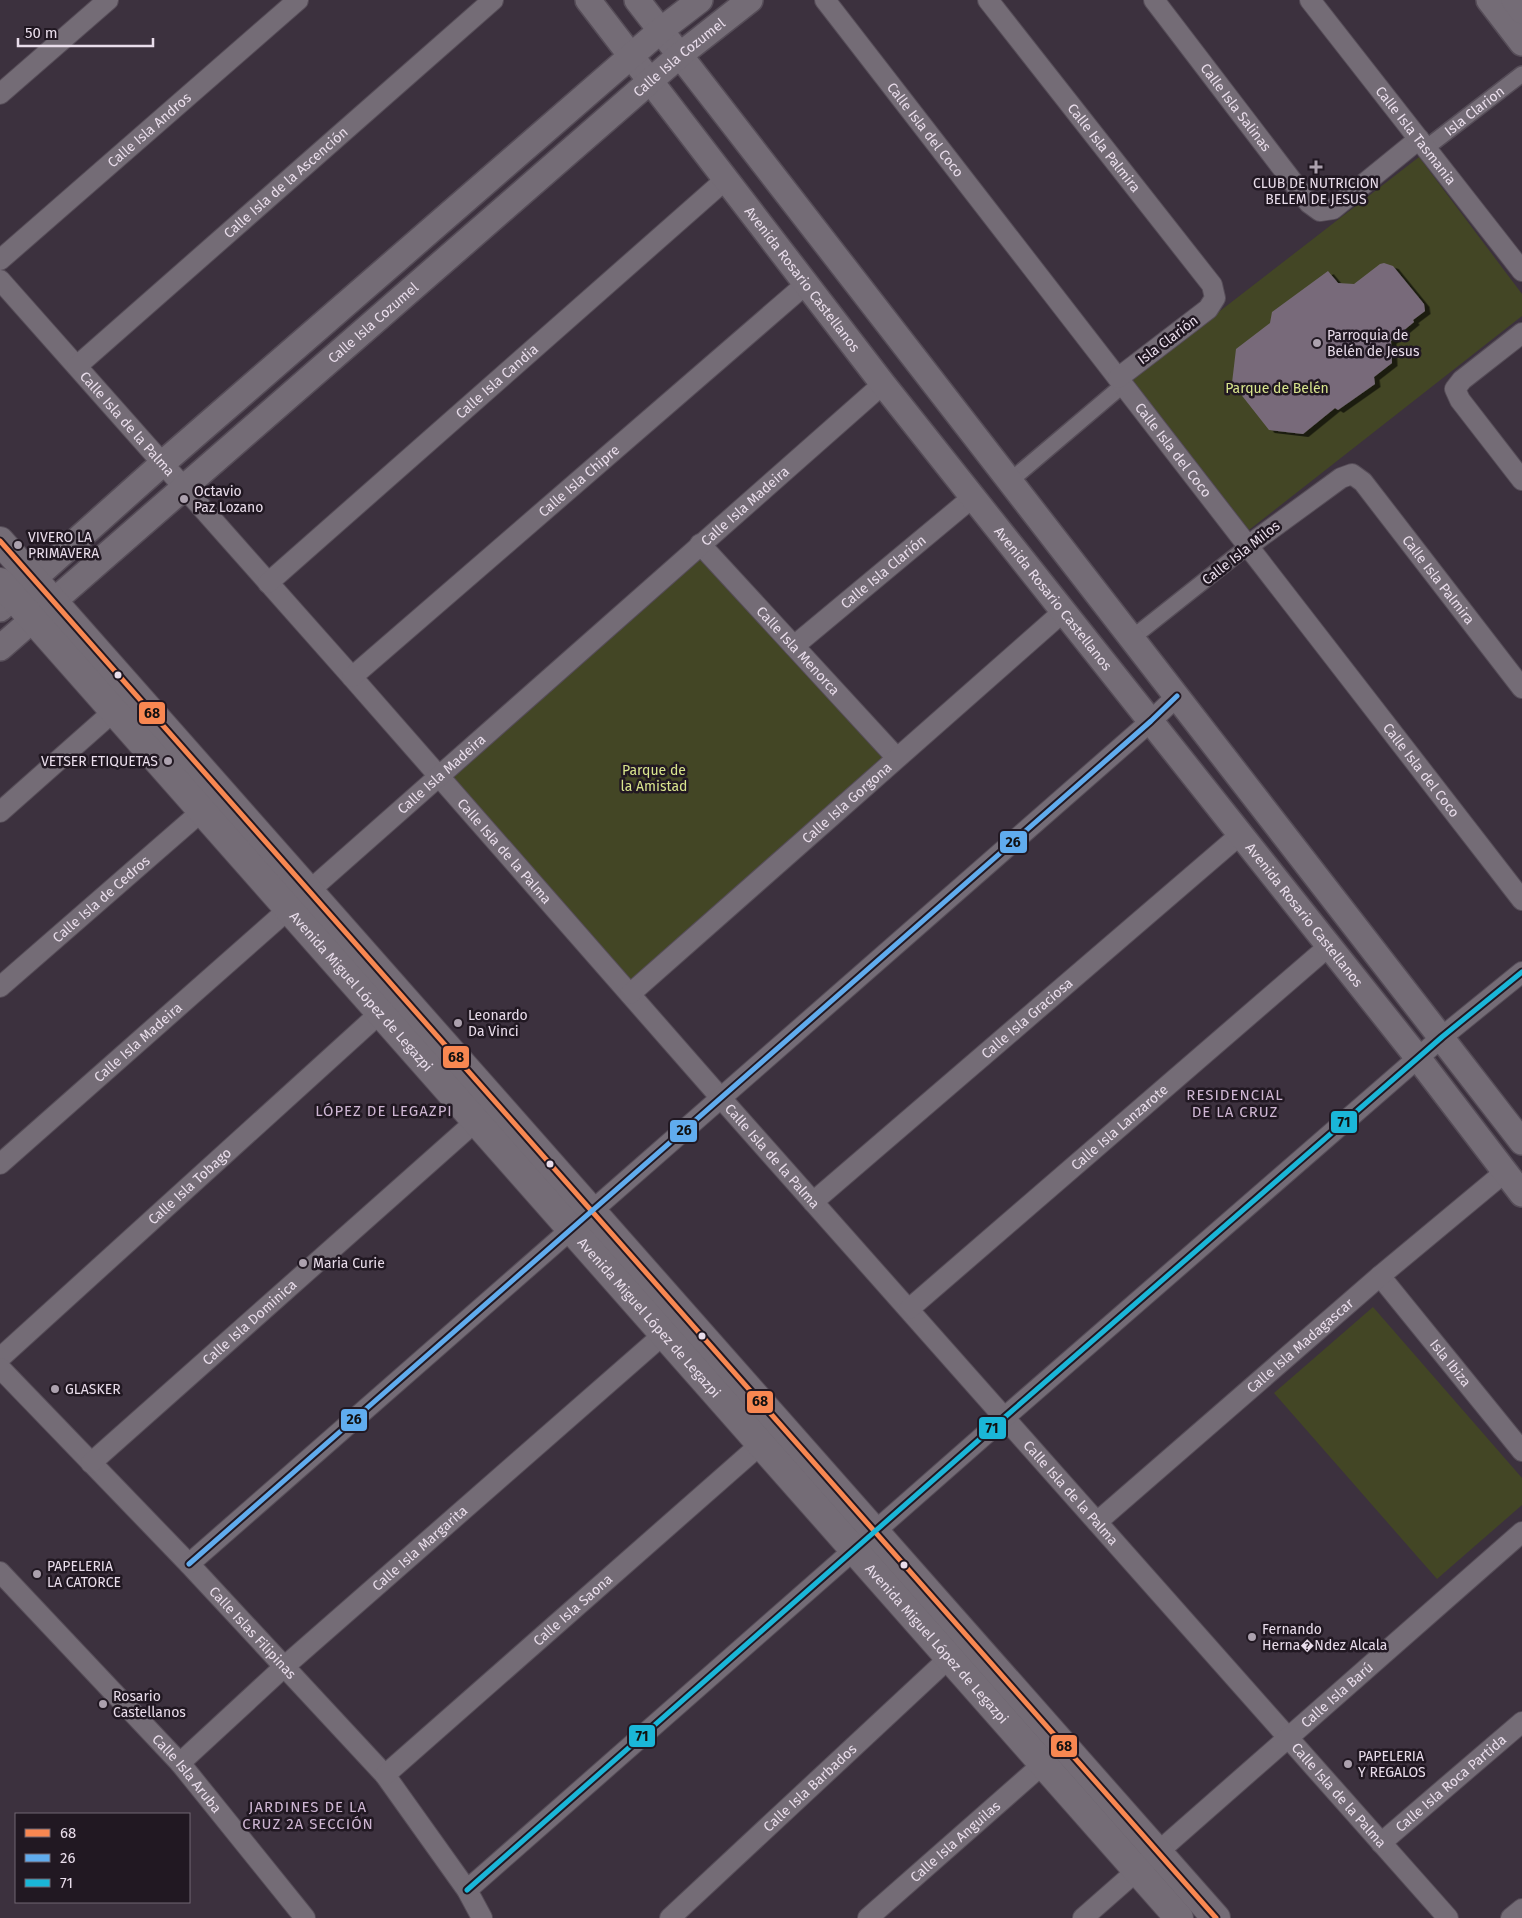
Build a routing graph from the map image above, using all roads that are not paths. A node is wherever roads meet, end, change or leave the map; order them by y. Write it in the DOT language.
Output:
graph roads {
  1 [pos="108,0"];
  2 [pos="298,0"];
  3 [pos="493,0"];
  4 [pos="588,0"];
  5 [pos="637,0"];
  6 [pos="700,0"];
  7 [pos="750,0"];
  8 [pos="825,0"];
  9 [pos="988,0"];
  10 [pos="1154,0"];
  11 [pos="1310,0"];
  12 [pos="1489,0"];
  13 [pos="1514,0"];
  14 [pos="1522,11"];
  15 [pos="661,30"];
  16 [pos="1522,42"];
  17 [pos="680,55"];
  18 [pos="632,56"];
  19 [pos="1522,74"];
  20 [pos="650,82"];
  21 [pos="0,94"];
  22 [pos="1423,143"];
  23 [pos="725,180"];
  24 [pos="0,260"];
  25 [pos="1522,271"];
  26 [pos="0,280"];
  27 [pos="806,284"];
  28 [pos="1215,298"];
  29 [pos="1522,333"];
  30 [pos="77,366"];
  31 [pos="1121,382"];
  32 [pos="883,384"];
  33 [pos="163,463"];
  34 [pos="1352,474"];
  35 [pos="1522,480"];
  36 [pos="1010,481"];
  37 [pos="184,487"];
  38 [pos="973,497"];
  39 [pos="0,541"];
  40 [pos="700,544"];
  41 [pos="1248,546"];
  42 [pos="33,579"];
  43 [pos="268,582"];
  44 [pos="4,596"];
  45 [pos="53,601"];
  46 [pos="1064,611"];
  47 [pos="33,619"];
  48 [pos="1132,638"];
  49 [pos="794,646"];
  50 [pos="0,648"];
  51 [pos="352,676"];
  52 [pos="1522,688"];
  53 [pos="1177,696"];
  54 [pos="114,711"];
  55 [pos="1151,721"];
  56 [pos="896,757"];
  57 [pos="439,776"];
  58 [pos="202,811"];
  59 [pos="0,812"];
  60 [pos="1240,834"];
  61 [pos="309,891"];
  62 [pos="1522,900"];
  63 [pos="289,909"];
  64 [pos="1329,946"];
  65 [pos="1522,972"];
  66 [pos="0,987"];
  67 [pos="630,994"];
  68 [pos="380,1013"];
  69 [pos="1442,1037"];
  70 [pos="1418,1058"];
  71 [pos="720,1097"];
  72 [pos="476,1121"];
  73 [pos="1522,1142"];
  74 [pos="0,1164"];
  75 [pos="1505,1172"];
  76 [pos="1522,1194"];
  77 [pos="813,1202"];
  78 [pos="591,1210"];
  79 [pos="571,1228"];
  80 [pos="1380,1276"];
  81 [pos="908,1309"];
  82 [pos="664,1334"];
  83 [pos="0,1358"];
  84 [pos="0,1368"];
  85 [pos="1005,1417"];
  86 [pos="761,1444"];
  87 [pos="1522,1451"];
  88 [pos="91,1462"];
  89 [pos="1097,1522"];
  90 [pos="875,1532"];
  91 [pos="1522,1532"];
  92 [pos="855,1550"];
  93 [pos="189,1564"];
  94 [pos="0,1572"];
  95 [pos="949,1658"];
  96 [pos="285,1666"];
  97 [pos="1522,1722"];
  98 [pos="1288,1738"];
  99 [pos="180,1763"];
  100 [pos="1044,1764"];
  101 [pos="385,1775"];
  102 [pos="1382,1844"];
  103 [pos="1158,1852"];
  104 [pos="1138,1871"];
  105 [pos="467,1890"];
  106 [pos="1522,1909"];
  107 [pos="305,1918"];
  108 [pos="482,1918"];
  109 [pos="670,1918"];
  110 [pos="868,1918"];
  111 [pos="1083,1918"];
  112 [pos="1179,1918"];
  113 [pos="1216,1918"];
  114 [pos="1448,1918"];
  115 [pos="1511,1918"];
  1 -- 21 [label="street"];
  2 -- 24 [label="street, Calle Isla Andros"];
  3 -- 30 [label="street, Calle Isla de la Ascención"];
  4 -- 18 [label="street, Avenida Rosario Castellanos"];
  5 -- 15 [label="street"];
  6 -- 15 [label="street"];
  7 -- 17 [label="street, Calle Isla Cozumel"];
  8 -- 31 [label="street, Calle Isla del Coco"];
  9 -- 28 [label="street, Calle Isla Palmira"];
  10 -- 22 [label="street, Calle Isla Salinas"];
  11 -- 22 [label="street, Calle Isla Tasmania"];
  12 -- 16 [label="street"];
  13 -- 14 [label="street"];
  15 -- 17 [label="street"];
  15 -- 18 [label="street"];
  17 -- 20 [label="street, Calle Isla Cozumel"];
  17 -- 36 [label="street"];
  18 -- 20 [label="street, Avenida Rosario Castellanos"];
  18 -- 33 [label="street"];
  19 -- 22 [label="street, Isla Clarion"];
  20 -- 23 [label="street, Avenida Rosario Castellanos"];
  20 -- 37 [label="street, Calle Isla Cozumel"];
  22 -- 25 [label="street, Calle Isla Tasmania"];
  23 -- 27 [label="street, Avenida Rosario Castellanos"];
  23 -- 43 [label="street, Calle Isla Candia"];
  26 -- 30 [label="street, Calle Isla de la Palma"];
  27 -- 32 [label="street, Avenida Rosario Castellanos"];
  27 -- 51 [label="street, Calle Isla Chipre"];
  28 -- 31 [label="street, Isla Clarión"];
  29 -- 35 [label="street"];
  30 -- 33 [label="street, Calle Isla de la Palma"];
  31 -- 36 [label="street"];
  31 -- 41 [label="street, Calle Isla del Coco"];
  32 -- 38 [label="street, Avenida Rosario Castellanos"];
  32 -- 40 [label="street, Calle Isla Madeira"];
  33 -- 37 [label="street, Calle Isla de la Palma"];
  33 -- 42 [label="street"];
  34 -- 41 [label="street, Calle Isla Milos"];
  34 -- 52 [label="street, Calle Isla Palmira"];
  36 -- 48 [label="street"];
  37 -- 43 [label="street, Calle Isla de la Palma"];
  37 -- 45 [label="street, Calle Isla Cozumel"];
  38 -- 46 [label="street, Avenida Rosario Castellanos"];
  38 -- 49 [label="street, Calle Isla Clarión"];
  39 -- 42 [label="main road, Avenida Miguel López de Legazpi"];
  40 -- 49 [label="street, Calle Isla Menorca"];
  40 -- 57 [label="street, Calle Isla Madeira"];
  41 -- 48 [label="street, Calle Isla Milos"];
  41 -- 62 [label="street, Calle Isla del Coco"];
  42 -- 44 [label="street"];
  42 -- 45 [label="main road, Avenida Miguel López de Legazpi"];
  43 -- 51 [label="street, Calle Isla de la Palma"];
  44 -- 47 [label="main road, Avenida Miguel López de Legazpi"];
  45 -- 47 [label="street, Calle Isla Cozumel"];
  45 -- 61 [label="main road, Avenida Miguel López de Legazpi"];
  46 -- 55 [label="street, Avenida Rosario Castellanos"];
  46 -- 56 [label="street, Calle Isla Gorgona"];
  47 -- 50 [label="street, Calle Isla Cozumel"];
  47 -- 54 [label="main road, Avenida Miguel López de Legazpi"];
  48 -- 53 [label="street"];
  49 -- 56 [label="street, Calle Isla Menorca"];
  51 -- 57 [label="street, Calle Isla de la Palma"];
  53 -- 55 [label="street"];
  53 -- 69 [label="street"];
  54 -- 58 [label="main road, Avenida Miguel López de Legazpi"];
  54 -- 59 [label="street"];
  55 -- 60 [label="street, Avenida Rosario Castellanos"];
  55 -- 71 [label="street"];
  56 -- 67 [label="street, Calle Isla Gorgona"];
  57 -- 61 [label="street, Calle Isla Madeira"];
  57 -- 67 [label="street, Calle Isla de la Palma"];
  58 -- 63 [label="main road, Avenida Miguel López de Legazpi"];
  58 -- 66 [label="street, Calle Isla de Cedros"];
  60 -- 64 [label="street, Avenida Rosario Castellanos"];
  60 -- 77 [label="street, Calle Isla Graciosa"];
  61 -- 63 [label="street, Calle Isla Madeira"];
  61 -- 78 [label="main road, Avenida Miguel López de Legazpi"];
  63 -- 68 [label="main road, Avenida Miguel López de Legazpi"];
  63 -- 74 [label="street, Calle Isla Madeira"];
  64 -- 70 [label="street, Avenida Rosario Castellanos"];
  64 -- 81 [label="street, Calle Isla Lanzarote"];
  65 -- 69 [label="street"];
  67 -- 71 [label="street, Calle Isla de la Palma"];
  68 -- 72 [label="main road, Avenida Miguel López de Legazpi"];
  68 -- 83 [label="street, Calle Isla Tobago"];
  69 -- 70 [label="street"];
  69 -- 73 [label="street"];
  70 -- 75 [label="street, Avenida Rosario Castellanos"];
  70 -- 85 [label="street"];
  71 -- 77 [label="street, Calle Isla de la Palma"];
  71 -- 78 [label="street"];
  72 -- 79 [label="main road, Avenida Miguel López de Legazpi"];
  72 -- 88 [label="street, Calle Isla Dominica"];
  75 -- 76 [label="street, Avenida Rosario Castellanos"];
  75 -- 80 [label="street, Calle Isla Madagascar"];
  77 -- 81 [label="street, Calle Isla de la Palma"];
  78 -- 79 [label="street"];
  78 -- 90 [label="main road, Avenida Miguel López de Legazpi"];
  79 -- 82 [label="main road, Avenida Miguel López de Legazpi"];
  79 -- 93 [label="street"];
  80 -- 87 [label="street, Isla Ibiza"];
  80 -- 89 [label="street, Calle Isla Madagascar"];
  81 -- 85 [label="street, Calle Isla de la Palma"];
  82 -- 86 [label="main road, Avenida Miguel López de Legazpi"];
  82 -- 96 [label="street, Calle Isla Margarita"];
  84 -- 88 [label="street, Calle Islas Filipinas"];
  85 -- 89 [label="street, Calle Isla de la Palma"];
  85 -- 90 [label="street"];
  86 -- 92 [label="main road, Avenida Miguel López de Legazpi"];
  86 -- 101 [label="street, Calle Isla Saona"];
  88 -- 93 [label="street, Calle Islas Filipinas"];
  89 -- 98 [label="street, Calle Isla de la Palma"];
  90 -- 92 [label="street"];
  90 -- 103 [label="main road, Avenida Miguel López de Legazpi"];
  91 -- 98 [label="street, Calle Isla Barú"];
  92 -- 95 [label="main road, Avenida Miguel López de Legazpi"];
  92 -- 105 [label="street"];
  93 -- 96 [label="street, Calle Islas Filipinas"];
  94 -- 99 [label="street, Calle Isla Aruba"];
  95 -- 100 [label="main road, Avenida Miguel López de Legazpi"];
  95 -- 109 [label="street, Calle Isla Barbados"];
  96 -- 99 [label="street, Calle Isla Margarita"];
  96 -- 101 [label="street, Calle Islas Filipinas"];
  97 -- 102 [label="street, Calle Isla Roca Partida"];
  98 -- 102 [label="street, Calle Isla de la Palma"];
  98 -- 103 [label="street, Calle Isla Barú"];
  99 -- 107 [label="street, Calle Isla Aruba"];
  100 -- 104 [label="main road, Avenida Miguel López de Legazpi"];
  100 -- 110 [label="street, Calle Isla Anguilas"];
  101 -- 105 [label="street, Calle Islas Filipinas"];
  102 -- 114 [label="street, Calle Isla de la Palma"];
  103 -- 104 [label="street, Calle Isla Barú"];
  103 -- 113 [label="main road, Avenida Miguel López de Legazpi"];
  104 -- 111 [label="street, Calle Isla Barú"];
  104 -- 112 [label="main road, Avenida Miguel López de Legazpi"];
  105 -- 108 [label="street, Calle Islas Filipinas"];
  106 -- 115 [label="street"];
}
